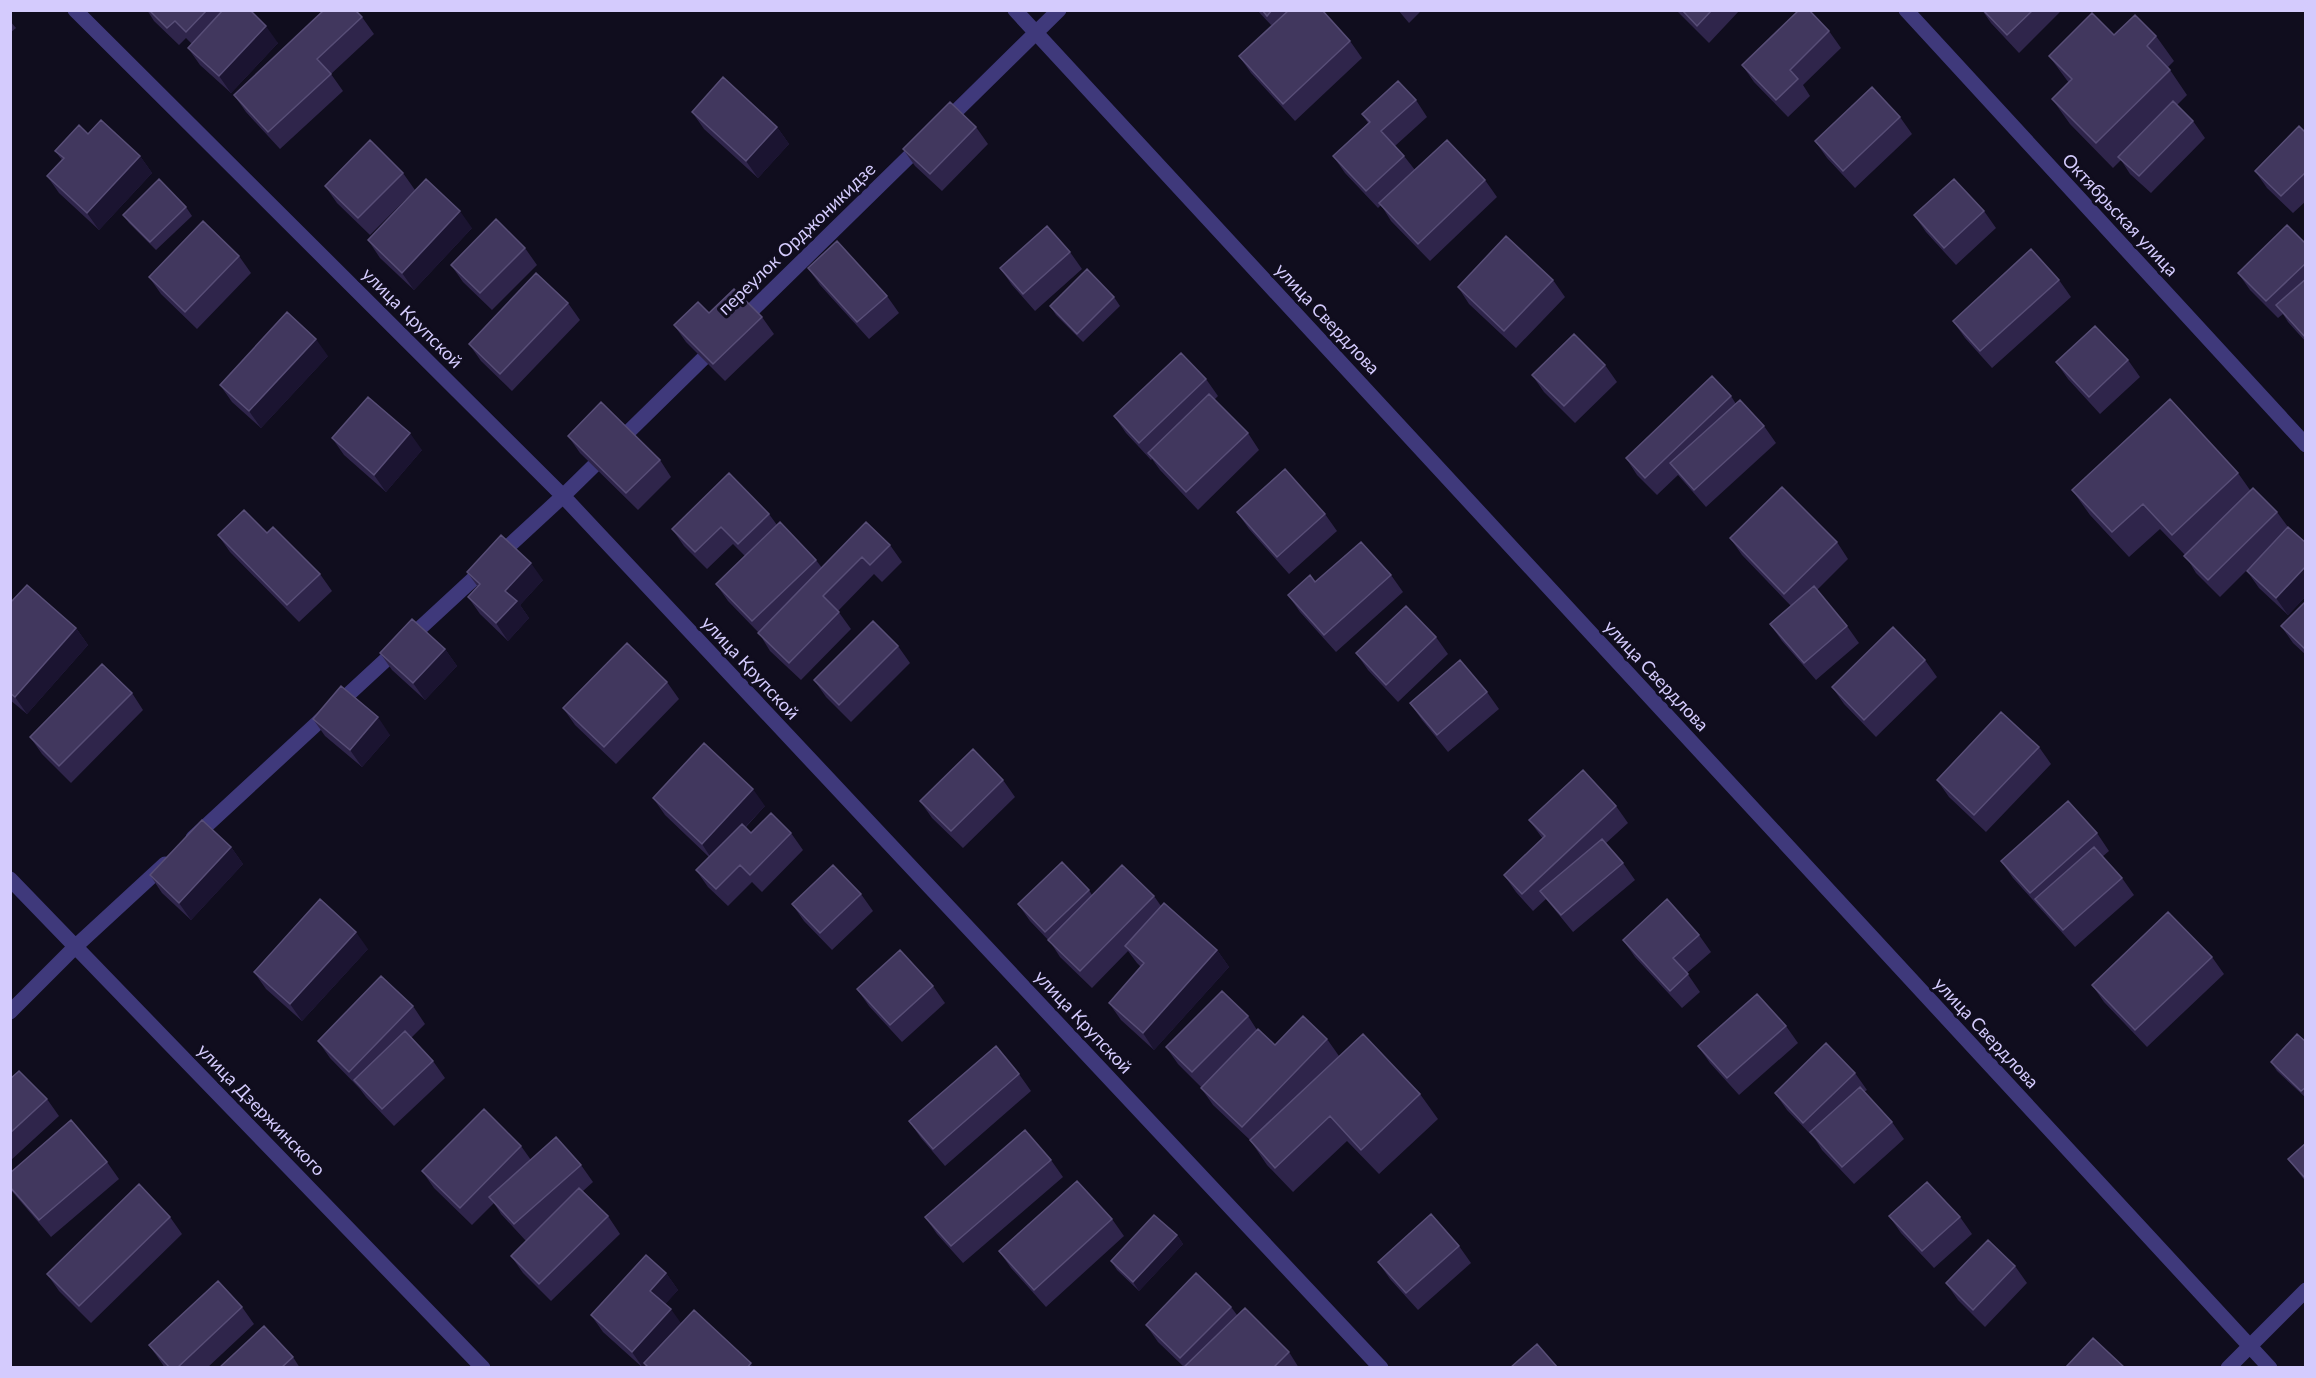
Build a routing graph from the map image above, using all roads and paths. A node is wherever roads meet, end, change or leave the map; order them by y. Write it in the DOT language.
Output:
graph roads {
  1 [pos="75,10"];
  2 [pos="1015,10"];
  3 [pos="1059,10"];
  4 [pos="1906,10"];
  5 [pos="1036,33"];
  6 [pos="2306,445"];
  7 [pos="562,496"];
  8 [pos="10,879"];
  9 [pos="76,946"];
  10 [pos="10,1012"];
  11 [pos="2306,1290"];
  12 [pos="2249,1346"];
  13 [pos="483,1368"];
  14 [pos="1381,1368"];
  15 [pos="2228,1368"];
  16 [pos="2270,1368"];
  1 -- 7 [label="street, улица Крупской"];
  2 -- 5 [label="street, улица Свердлова"];
  3 -- 5 [label="street, переулок Орджоникидзе"];
  4 -- 6 [label="street, Октябрьская улица"];
  5 -- 7 [label="street, переулок Орджоникидзе"];
  5 -- 12 [label="street, улица Свердлова"];
  7 -- 9 [label="street, переулок Орджоникидзе"];
  7 -- 14 [label="street, улица Крупской"];
  8 -- 9 [label="street, улица Дзержинского"];
  9 -- 10 [label="street, переулок Орджоникидзе"];
  9 -- 13 [label="street, улица Дзержинского"];
  11 -- 12 [label="street"];
  12 -- 15 [label="street"];
  12 -- 16 [label="street, улица Свердлова"];
}
